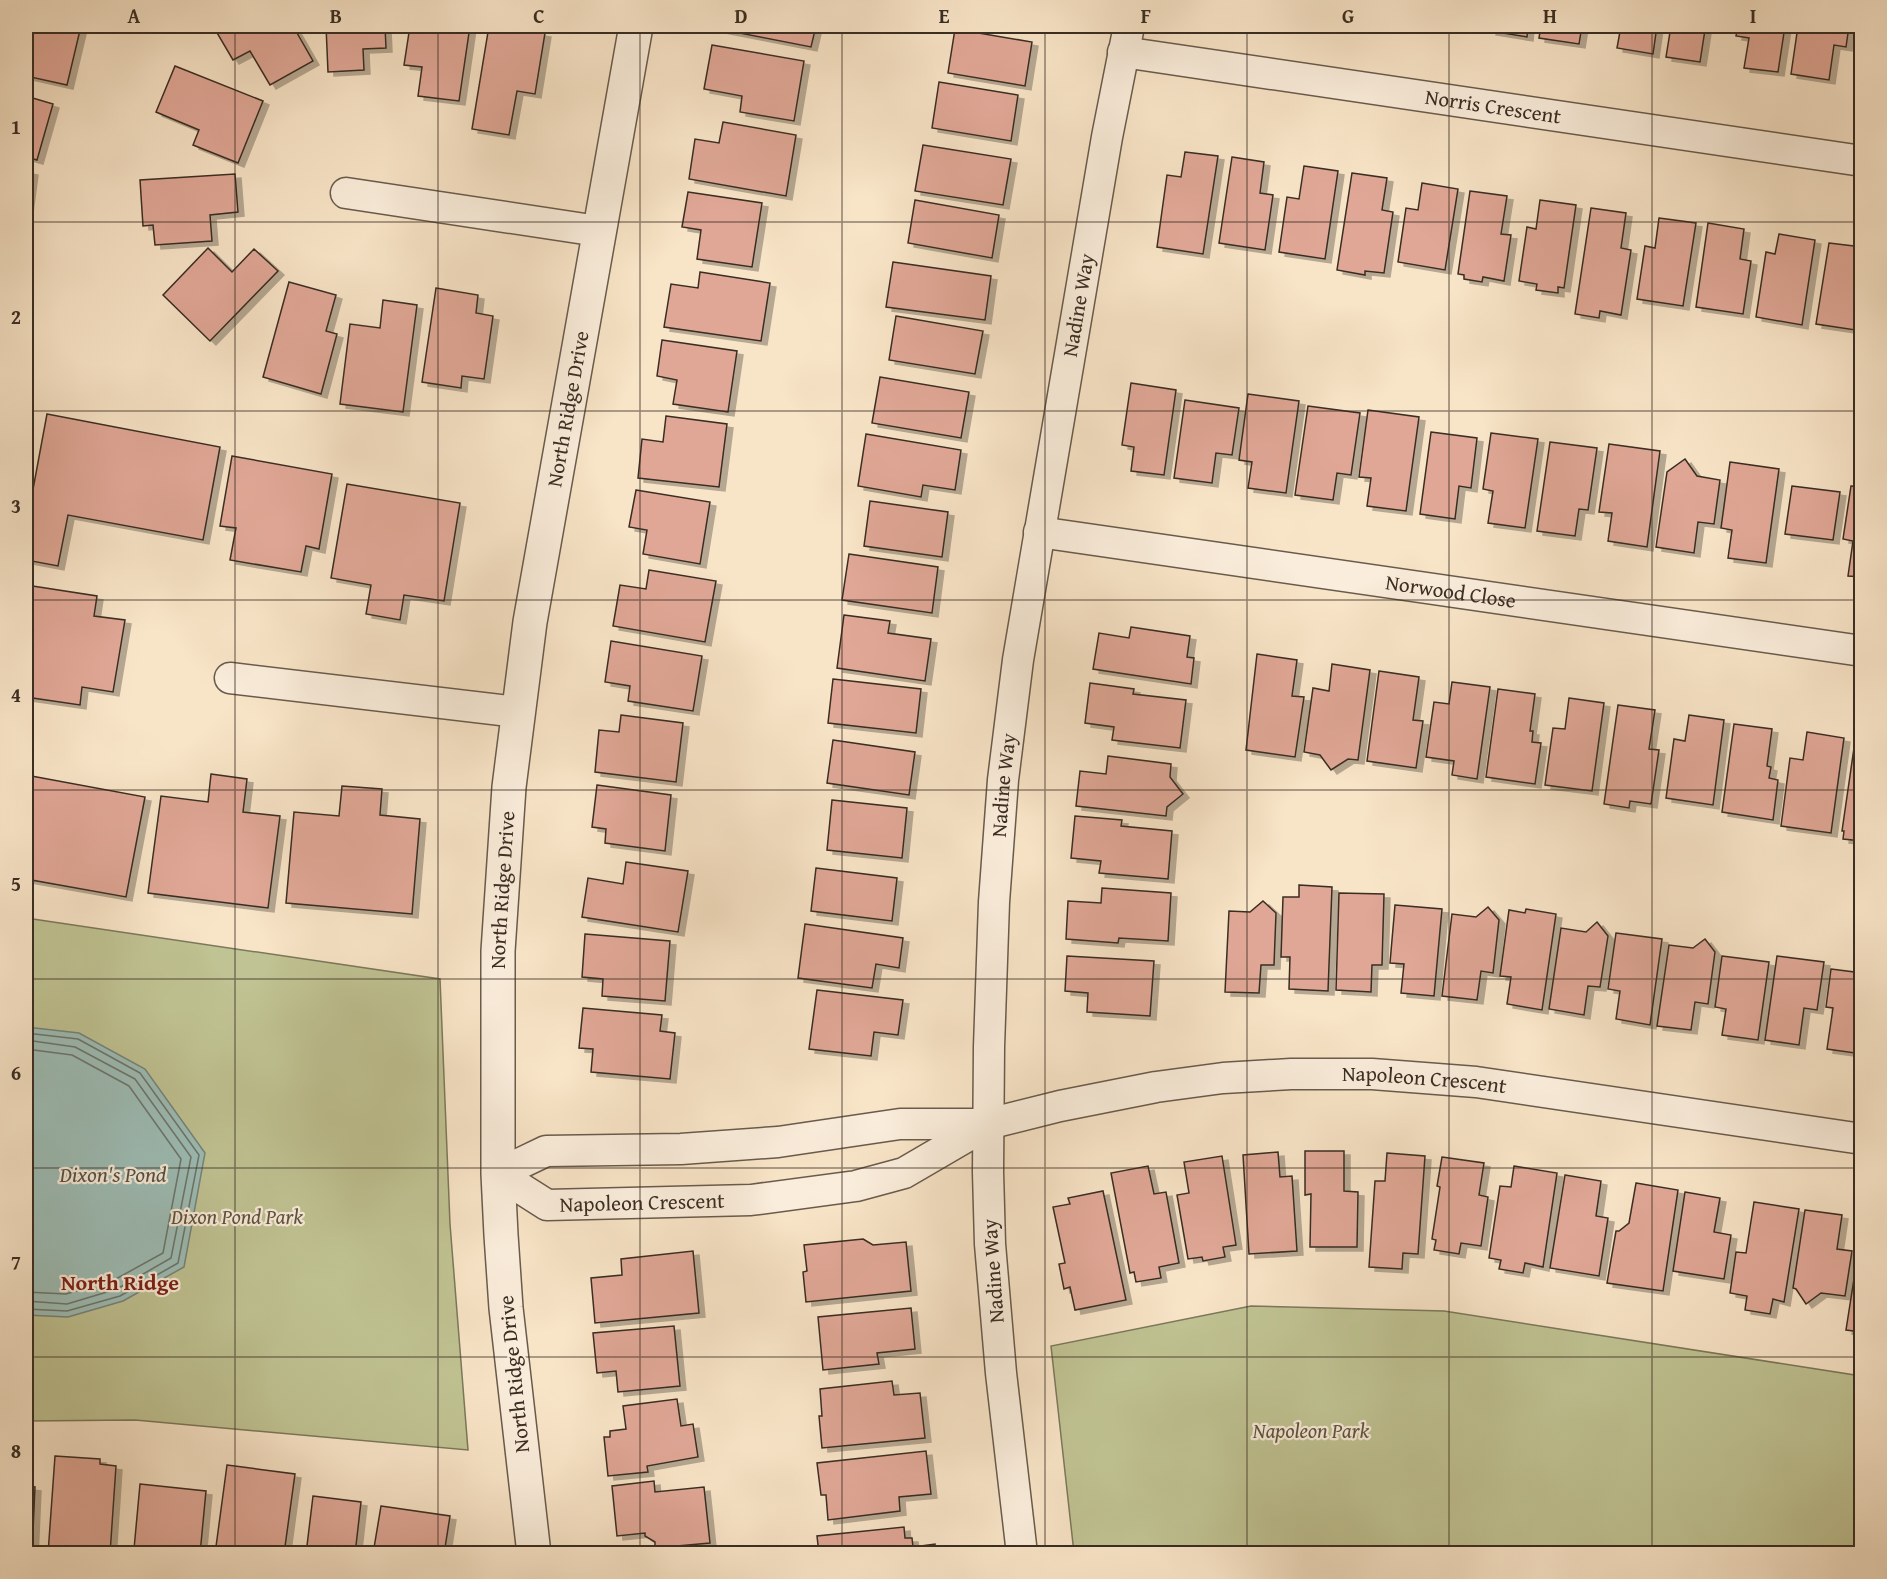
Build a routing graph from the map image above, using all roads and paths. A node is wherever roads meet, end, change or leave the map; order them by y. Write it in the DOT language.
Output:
graph roads {
  1 [pos="636,26"];
  2 [pos="1126,39"];
  3 [pos="1862,160"];
  4 [pos="346,193"];
  5 [pos="598,231"];
  6 [pos="1039,532"];
  7 [pos="1862,651"];
  8 [pos="230,678"];
  9 [pos="518,712"];
  10 [pos="988,1124"];
  11 [pos="1862,1139"];
  12 [pos="498,1174"];
  13 [pos="534,1554"];
  14 [pos="1022,1554"];
  1 -- 5 [label="street, North Ridge Drive"];
  2 -- 3 [label="street, Norris Crescent"];
  2 -- 6 [label="street, Nadine Way"];
  4 -- 5 [label="street"];
  5 -- 9 [label="street, North Ridge Drive"];
  6 -- 7 [label="street, Norwood Close"];
  6 -- 10 [label="street, Nadine Way"];
  8 -- 9 [label="street"];
  9 -- 12 [label="street, North Ridge Drive"];
  10 -- 11 [label="street, Napoleon Crescent"];
  10 -- 12 [label="street, Napoleon Crescent"];
  10 -- 12 [label="street, Napoleon Crescent"];
  10 -- 14 [label="street, Nadine Way"];
  12 -- 13 [label="street, North Ridge Drive"];
}
